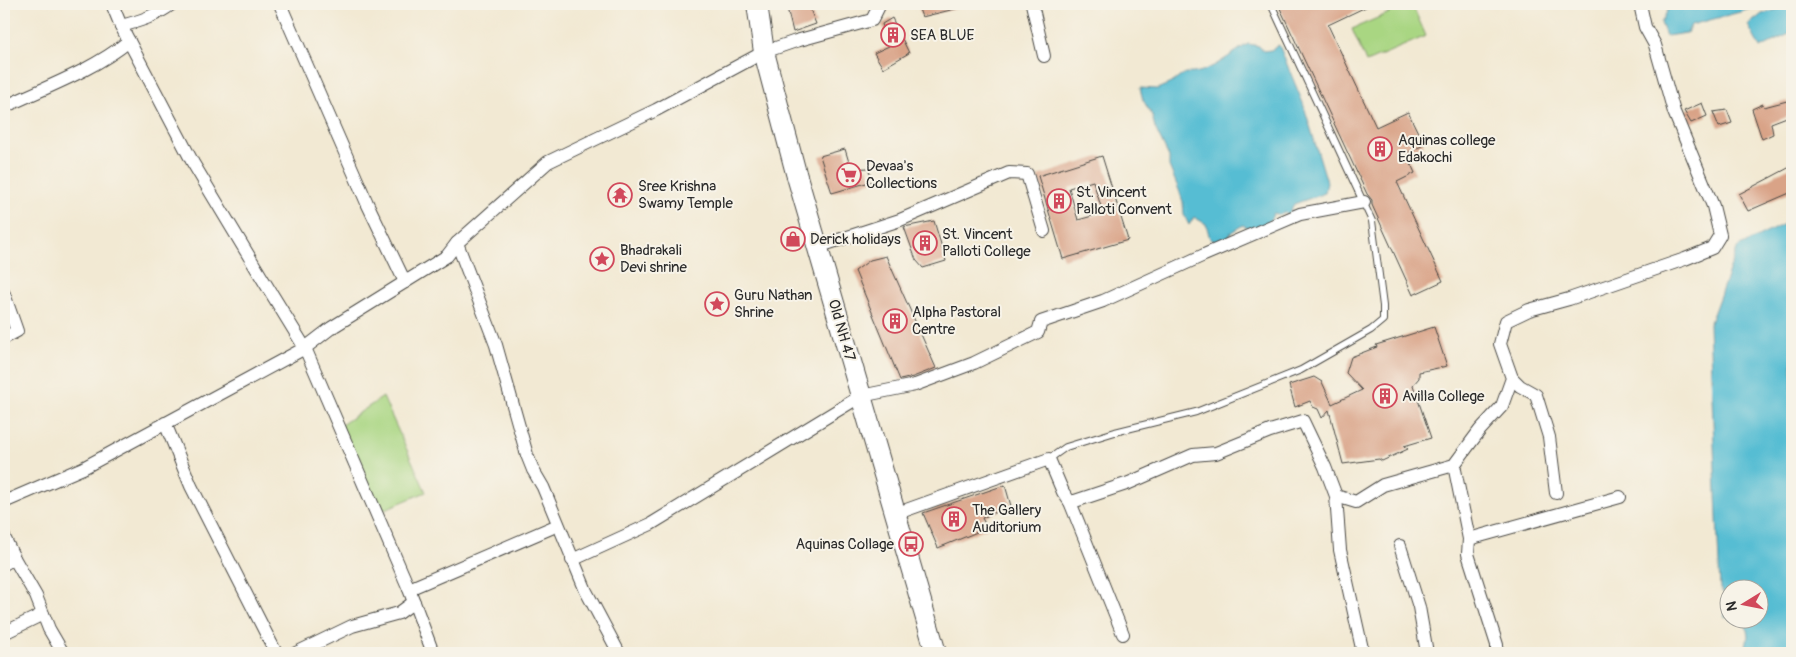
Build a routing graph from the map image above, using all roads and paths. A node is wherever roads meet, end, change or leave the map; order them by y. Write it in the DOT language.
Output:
graph roads {
  1 [pos="112,4"];
  2 [pos="172,4"];
  3 [pos="280,4"];
  4 [pos="757,4"];
  5 [pos="880,4"];
  6 [pos="1032,4"];
  7 [pos="1271,4"];
  8 [pos="1640,4"];
  9 [pos="121,26"];
  10 [pos="129,42"];
  11 [pos="764,52"];
  12 [pos="1044,56"];
  13 [pos="4,107"];
  14 [pos="1364,202"];
  15 [pos="1044,231"];
  16 [pos="457,244"];
  17 [pos="817,246"];
  18 [pos="405,282"];
  19 [pos="4,294"];
  20 [pos="4,338"];
  21 [pos="305,348"];
  22 [pos="1512,378"];
  23 [pos="861,396"];
  24 [pos="165,422"];
  25 [pos="1049,459"];
  26 [pos="1454,465"];
  27 [pos="1556,493"];
  28 [pos="1336,496"];
  29 [pos="1620,497"];
  30 [pos="4,502"];
  31 [pos="1070,502"];
  32 [pos="895,514"];
  33 [pos="558,525"];
  34 [pos="4,536"];
  35 [pos="1469,539"];
  36 [pos="1400,546"];
  37 [pos="572,560"];
  38 [pos="9,561"];
  39 [pos="409,588"];
  40 [pos="414,602"];
  41 [pos="43,614"];
  42 [pos="4,633"];
  43 [pos="1123,634"];
  44 [pos="63,653"];
  45 [pos="276,653"];
  46 [pos="296,653"];
  47 [pos="433,653"];
  48 [pos="619,653"];
  49 [pos="936,653"];
  50 [pos="1363,653"];
  51 [pos="1427,653"];
  52 [pos="1497,653"];
  1 -- 9 [label="street"];
  2 -- 9 [label="street"];
  3 -- 18 [label="street"];
  4 -- 11 [label="main road, Old NH 47"];
  5 -- 11 [label="street"];
  6 -- 12 [label="street"];
  7 -- 14 [label="lane"];
  8 -- 22 [label="street"];
  9 -- 10 [label="street"];
  10 -- 13 [label="street"];
  10 -- 21 [label="street"];
  11 -- 16 [label="street"];
  11 -- 17 [label="main road, Old NH 47"];
  14 -- 23 [label="street"];
  14 -- 25 [label="lane"];
  15 -- 17 [label="street"];
  16 -- 18 [label="street"];
  16 -- 33 [label="street"];
  17 -- 23 [label="main road, Old NH 47"];
  18 -- 21 [label="street"];
  19 -- 20 [label="street"];
  21 -- 24 [label="street"];
  21 -- 39 [label="street"];
  22 -- 26 [label="street"];
  22 -- 27 [label="street"];
  23 -- 32 [label="main road, Old NH 47"];
  23 -- 37 [label="street"];
  24 -- 30 [label="street"];
  24 -- 45 [label="street"];
  25 -- 31 [label="street"];
  25 -- 32 [label="street"];
  26 -- 28 [label="street"];
  26 -- 35 [label="street"];
  28 -- 31 [label="street"];
  28 -- 50 [label="street"];
  29 -- 35 [label="street"];
  31 -- 43 [label="street"];
  32 -- 49 [label="main road, Old NH 47"];
  33 -- 37 [label="street"];
  33 -- 39 [label="street"];
  34 -- 38 [label="street"];
  35 -- 52 [label="street"];
  36 -- 51 [label="street"];
  37 -- 48 [label="street"];
  38 -- 41 [label="street"];
  39 -- 40 [label="street"];
  40 -- 46 [label="street"];
  40 -- 47 [label="street"];
  41 -- 42 [label="street"];
  41 -- 44 [label="street"];
}
